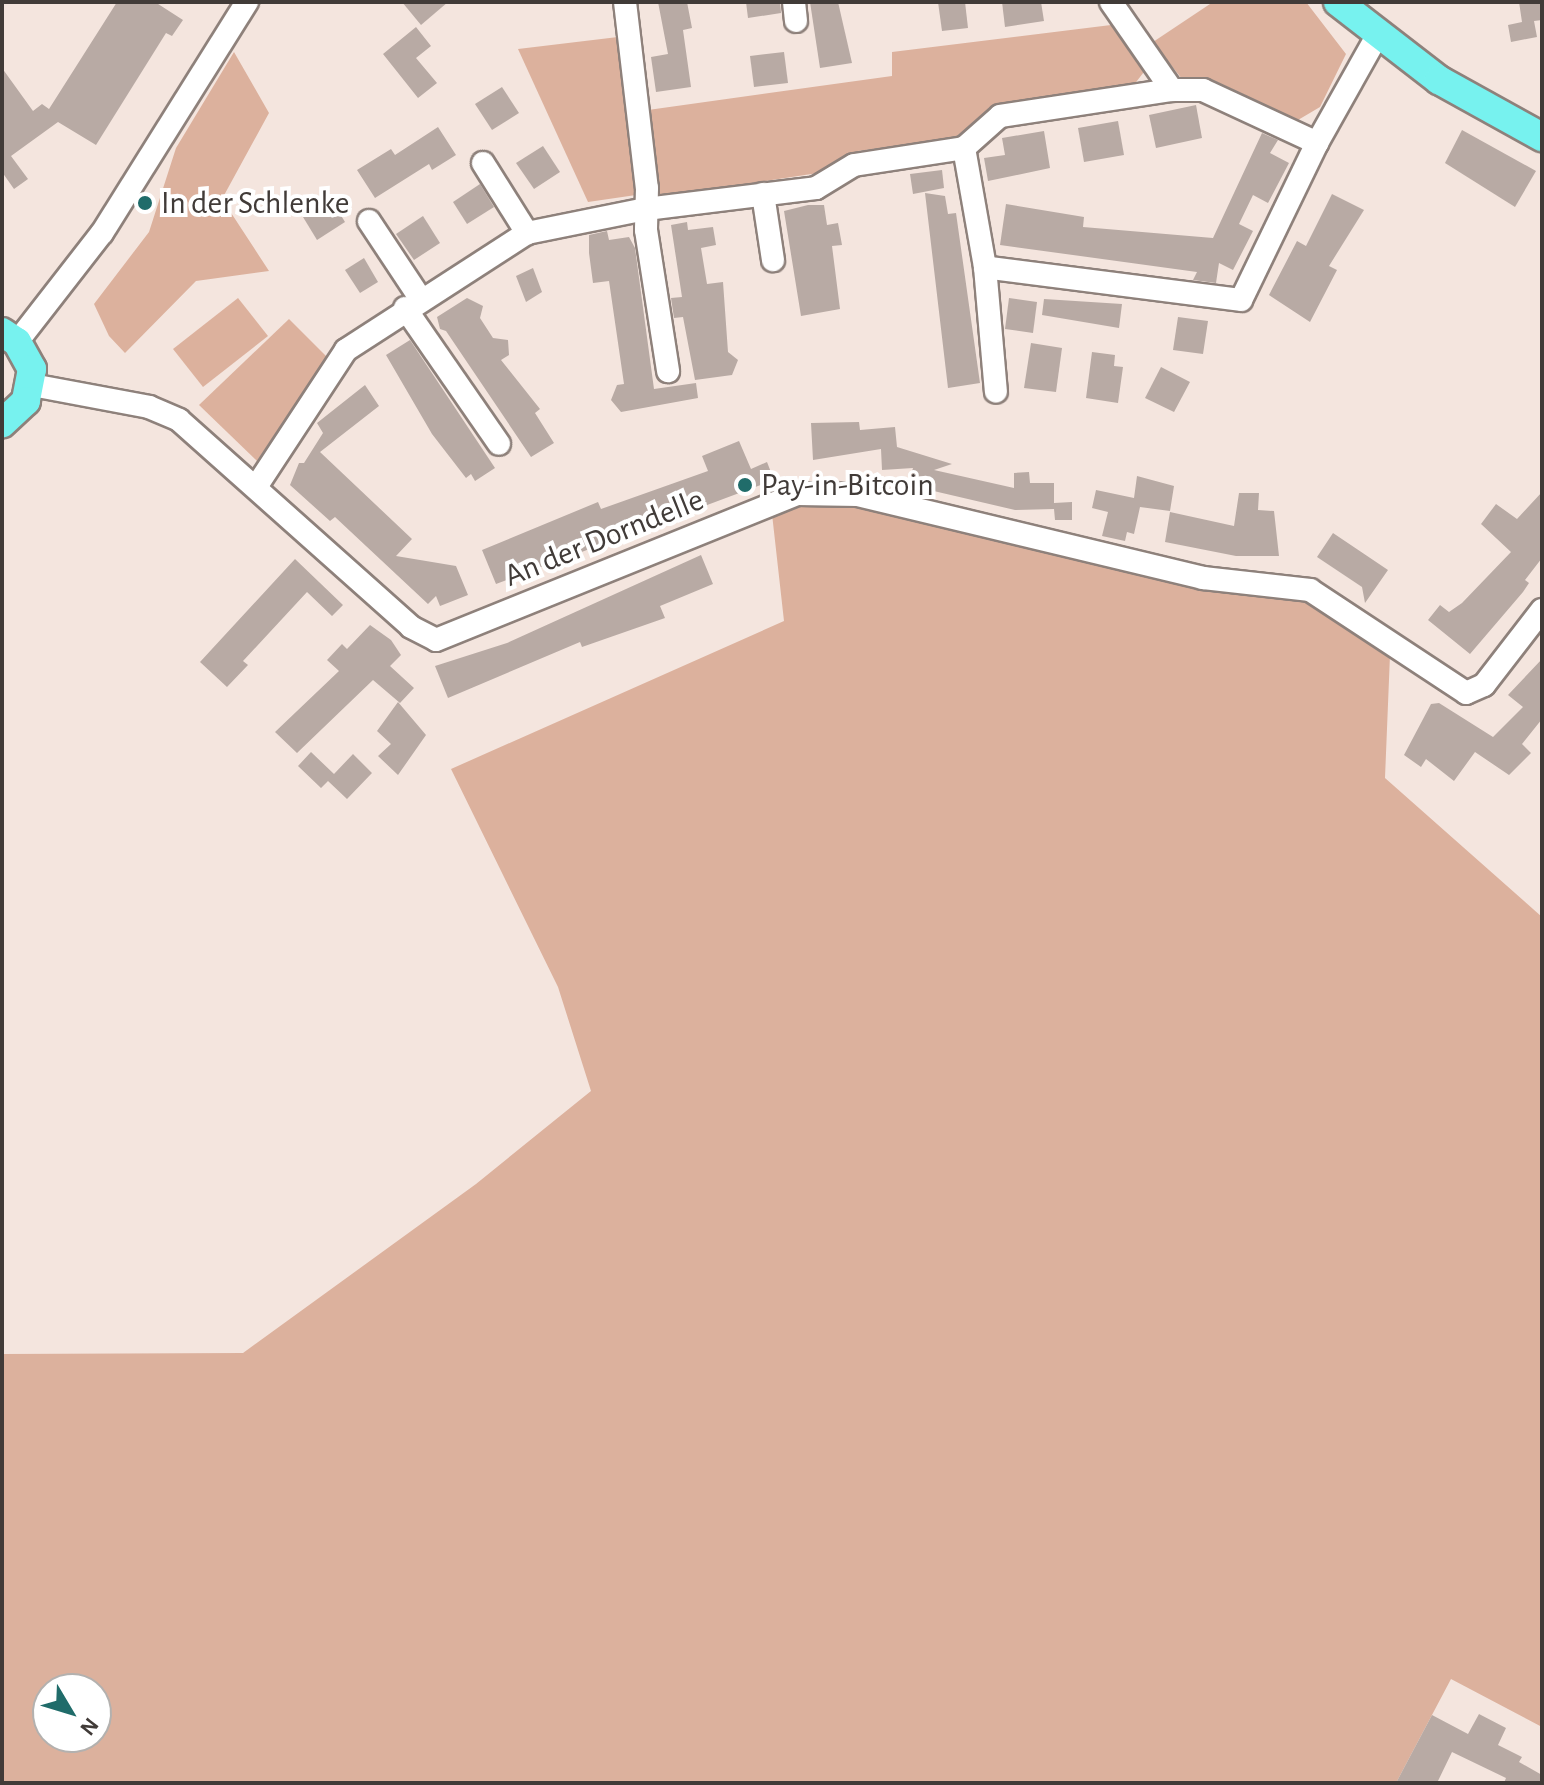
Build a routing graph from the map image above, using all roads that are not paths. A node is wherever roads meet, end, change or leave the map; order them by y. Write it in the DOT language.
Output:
graph roads {
  1 [pos="247,2"];
  2 [pos="625,2"];
  3 [pos="1111,2"];
  4 [pos="1338,2"];
  5 [pos="1377,36"];
  6 [pos="1172,90"];
  7 [pos="1542,137"];
  8 [pos="1317,143"];
  9 [pos="964,148"];
  10 [pos="483,163"];
  11 [pos="763,194"];
  12 [pos="646,209"];
  13 [pos="369,221"];
  14 [pos="527,233"];
  15 [pos="773,260"];
  16 [pos="985,267"];
  17 [pos="413,303"];
  18 [pos="10,337"];
  19 [pos="668,371"];
  20 [pos="32,385"];
  21 [pos="996,392"];
  22 [pos="2,423"];
  23 [pos="499,444"];
  24 [pos="256,487"];
  25 [pos="1542,610"];
  1 -- 18 [label="street"];
  2 -- 12 [label="street"];
  3 -- 6 [label="street"];
  4 -- 5 [label="main road"];
  5 -- 7 [label="main road"];
  5 -- 8 [label="street"];
  6 -- 8 [label="street"];
  6 -- 9 [label="street"];
  8 -- 16 [label="street"];
  9 -- 11 [label="street"];
  9 -- 16 [label="street"];
  10 -- 14 [label="street"];
  11 -- 12 [label="street"];
  11 -- 15 [label="street"];
  12 -- 14 [label="street"];
  12 -- 19 [label="street"];
  13 -- 17 [label="street"];
  14 -- 17 [label="street"];
  16 -- 21 [label="street"];
  17 -- 23 [label="street"];
  17 -- 24 [label="street"];
  18 -- 20 [label="main road"];
  20 -- 22 [label="main road"];
  20 -- 24 [label="street, An der Dorndelle"];
  24 -- 25 [label="street, An der Dorndelle"];
}
